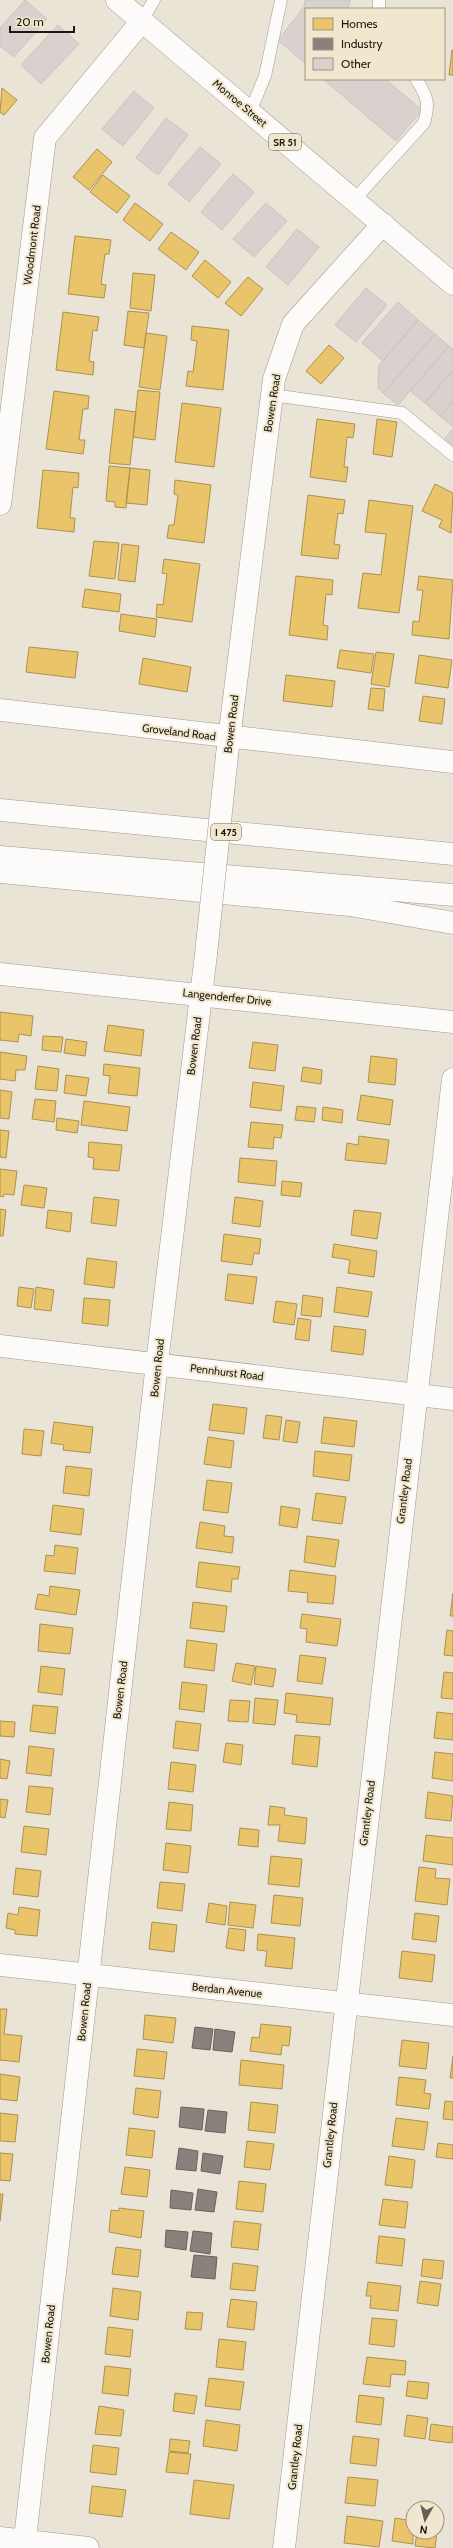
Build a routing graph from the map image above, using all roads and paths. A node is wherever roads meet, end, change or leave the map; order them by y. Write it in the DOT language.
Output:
graph roads {
  1 [pos="117,0"];
  2 [pos="154,0"];
  3 [pos="281,0"];
  4 [pos="142,21"];
  5 [pos="417,80"];
  6 [pos="250,112"];
  7 [pos="354,200"];
  8 [pos="383,224"];
  9 [pos="453,284"];
  10 [pos="272,395"];
  11 [pos="453,455"];
  12 [pos="0,504"];
  13 [pos="0,710"];
  14 [pos="228,746"];
  15 [pos="453,762"];
  16 [pos="0,810"];
  17 [pos="453,854"];
  18 [pos="0,857"];
  19 [pos="0,872"];
  20 [pos="453,895"];
  21 [pos="453,923"];
  22 [pos="0,974"];
  23 [pos="200,994"];
  24 [pos="453,1022"];
  25 [pos="453,1079"];
  26 [pos="0,1346"];
  27 [pos="157,1363"];
  28 [pos="416,1395"];
  29 [pos="453,1399"];
  30 [pos="0,1965"];
  31 [pos="88,1976"];
  32 [pos="345,2002"];
  33 [pos="453,2015"];
  34 [pos="0,2538"];
  35 [pos="24,2544"];
  36 [pos="88,2548"];
  37 [pos="284,2548"];
  1 -- 4 [label="main road, Monroe Street / SR 51"];
  2 -- 4 [label="lane"];
  3 -- 6 [label="lane"];
  4 -- 6 [label="main road, Monroe Street / SR 51"];
  4 -- 12 [label="main road, Woodmont Road"];
  5 -- 7 [label="lane"];
  6 -- 7 [label="main road, Monroe Street / SR 51"];
  7 -- 8 [label="main road, Monroe Street / SR 51"];
  8 -- 9 [label="main road, Monroe Street / SR 51"];
  8 -- 10 [label="main road, Bowen Road"];
  10 -- 11 [label="lane"];
  10 -- 14 [label="main road, Bowen Road"];
  13 -- 14 [label="main road, Groveland Road"];
  14 -- 15 [label="main road, Groveland Road"];
  14 -- 23 [label="main road, Bowen Road, bridge"];
  16 -- 17 [label="main road, I 475"];
  18 -- 20 [label="main road"];
  19 -- 21 [label="main road"];
  22 -- 23 [label="main road, Langenderfer Drive"];
  23 -- 24 [label="main road, Langenderfer Drive"];
  23 -- 27 [label="main road, Bowen Road"];
  25 -- 28 [label="main road, Grantley Road"];
  26 -- 27 [label="main road, Pennhurst Road"];
  27 -- 28 [label="main road, Pennhurst Road"];
  27 -- 31 [label="main road, Bowen Road"];
  28 -- 29 [label="main road, Pennhurst Road"];
  28 -- 32 [label="main road, Grantley Road"];
  30 -- 31 [label="main road, Berdan Avenue"];
  31 -- 32 [label="main road, Berdan Avenue"];
  31 -- 35 [label="main road, Bowen Road"];
  32 -- 33 [label="main road, Berdan Avenue"];
  32 -- 37 [label="main road, Grantley Road"];
  34 -- 35 [label="main road"];
  35 -- 36 [label="main road"];
}
